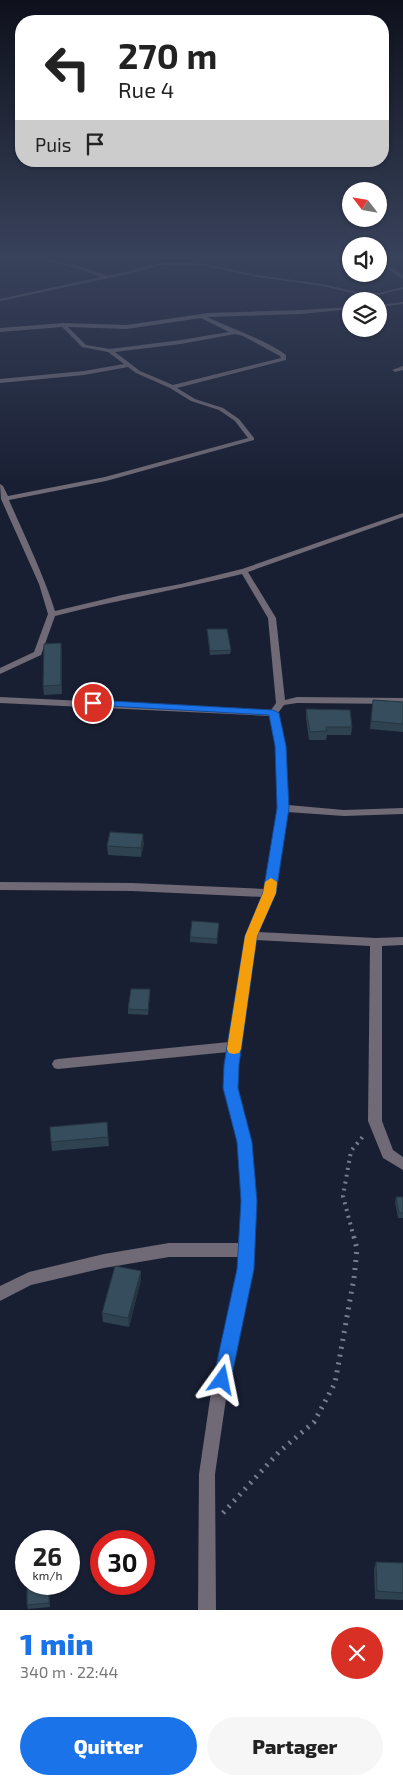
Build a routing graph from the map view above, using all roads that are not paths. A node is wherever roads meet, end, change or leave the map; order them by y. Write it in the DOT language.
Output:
graph roads {
  1 [pos="72,334"];
  2 [pos="224,334"];
  3 [pos="242,334"];
  4 [pos="110,351"];
  5 [pos="130,365"];
  6 [pos="403,368"];
  7 [pos="395,370"];
  8 [pos="0,381"];
  9 [pos="172,386"];
  10 [pos="0,486"];
  11 [pos="4,499"];
  12 [pos="403,516"];
  13 [pos="244,571"];
  14 [pos="52,614"];
  15 [pos="0,671"];
  16 [pos="0,700"];
  17 [pos="403,700"];
  18 [pos="280,703"];
  19 [pos="273,713"];
  20 [pos="283,808"];
  21 [pos="403,811"];
  22 [pos="0,886"];
  23 [pos="270,893"];
  24 [pos="251,936"];
  25 [pos="403,941"];
  26 [pos="376,942"];
  27 [pos="234,1046"];
  28 [pos="58,1064"];
  29 [pos="403,1164"];
  30 [pos="246,1250"];
  31 [pos="0,1294"];
  32 [pos="207,1610"];
  1 -- 4 [label="street"];
  2 -- 4 [label="street"];
  3 -- 9 [label="street"];
  4 -- 5 [label="street"];
  5 -- 8 [label="street"];
  5 -- 9 [label="street"];
  6 -- 7 [label="street"];
  9 -- 11 [label="street"];
  10 -- 11 [label="street"];
  11 -- 14 [label="street"];
  12 -- 13 [label="street"];
  13 -- 14 [label="street"];
  13 -- 18 [label="street"];
  14 -- 15 [label="street"];
  16 -- 19 [label="street"];
  17 -- 18 [label="street"];
  18 -- 19 [label="street"];
  19 -- 20 [label="street"];
  20 -- 21 [label="street"];
  20 -- 23 [label="street"];
  22 -- 23 [label="street"];
  23 -- 24 [label="street"];
  24 -- 26 [label="street"];
  24 -- 27 [label="street"];
  25 -- 26 [label="street"];
  26 -- 29 [label="street"];
  27 -- 28 [label="street"];
  27 -- 30 [label="street"];
  30 -- 31 [label="street"];
  30 -- 32 [label="street"];
}
